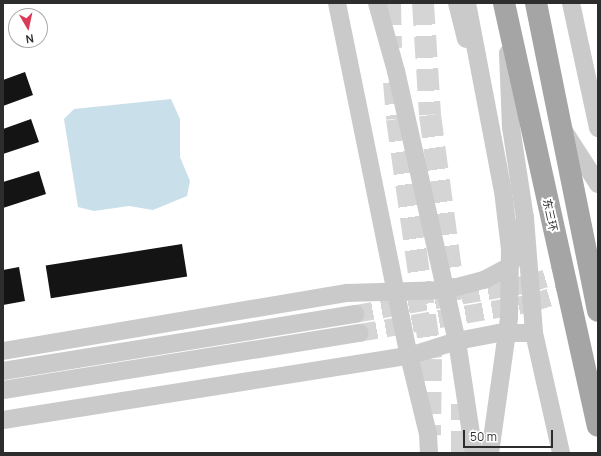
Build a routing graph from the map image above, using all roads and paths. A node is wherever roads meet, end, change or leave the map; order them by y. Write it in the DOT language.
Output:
graph roads {
  1 [pos="337,3"];
  2 [pos="377,3"];
  3 [pos="457,3"];
  4 [pos="467,3"];
  5 [pos="536,3"];
  6 [pos="571,3"];
  7 [pos="505,9"];
  8 [pos="562,128"];
  9 [pos="598,128"];
  10 [pos="598,184"];
  11 [pos="525,218"];
  12 [pos="507,268"];
  13 [pos="446,290"];
  14 [pos="395,291"];
  15 [pos="598,311"];
  16 [pos="355,314"];
  17 [pos="359,333"];
  18 [pos="534,333"];
  19 [pos="457,341"];
  20 [pos="3,351"];
  21 [pos="409,356"];
  22 [pos="3,371"];
  23 [pos="3,390"];
  24 [pos="3,420"];
  25 [pos="598,426"];
  26 [pos="429,453"];
  27 [pos="474,453"];
  28 [pos="490,453"];
  29 [pos="561,453"];
  1 -- 14 [label="street"];
  2 -- 13 [label="street"];
  3 -- 12 [label="street"];
  4 -- 28 [label="street, bridge"];
  5 -- 8 [label="main road"];
  6 -- 9 [label="street"];
  7 -- 11 [label="street"];
  7 -- 25 [label="main road, 东三环"];
  8 -- 10 [label="street"];
  8 -- 15 [label="main road"];
  11 -- 12 [label="street"];
  11 -- 18 [label="street"];
  12 -- 13 [label="street"];
  13 -- 14 [label="street"];
  13 -- 19 [label="street"];
  14 -- 20 [label="street"];
  14 -- 21 [label="street"];
  16 -- 22 [label="street"];
  17 -- 23 [label="street"];
  18 -- 19 [label="street"];
  18 -- 29 [label="street"];
  19 -- 21 [label="street"];
  19 -- 27 [label="street"];
  21 -- 24 [label="street"];
  21 -- 26 [label="street"];
}
